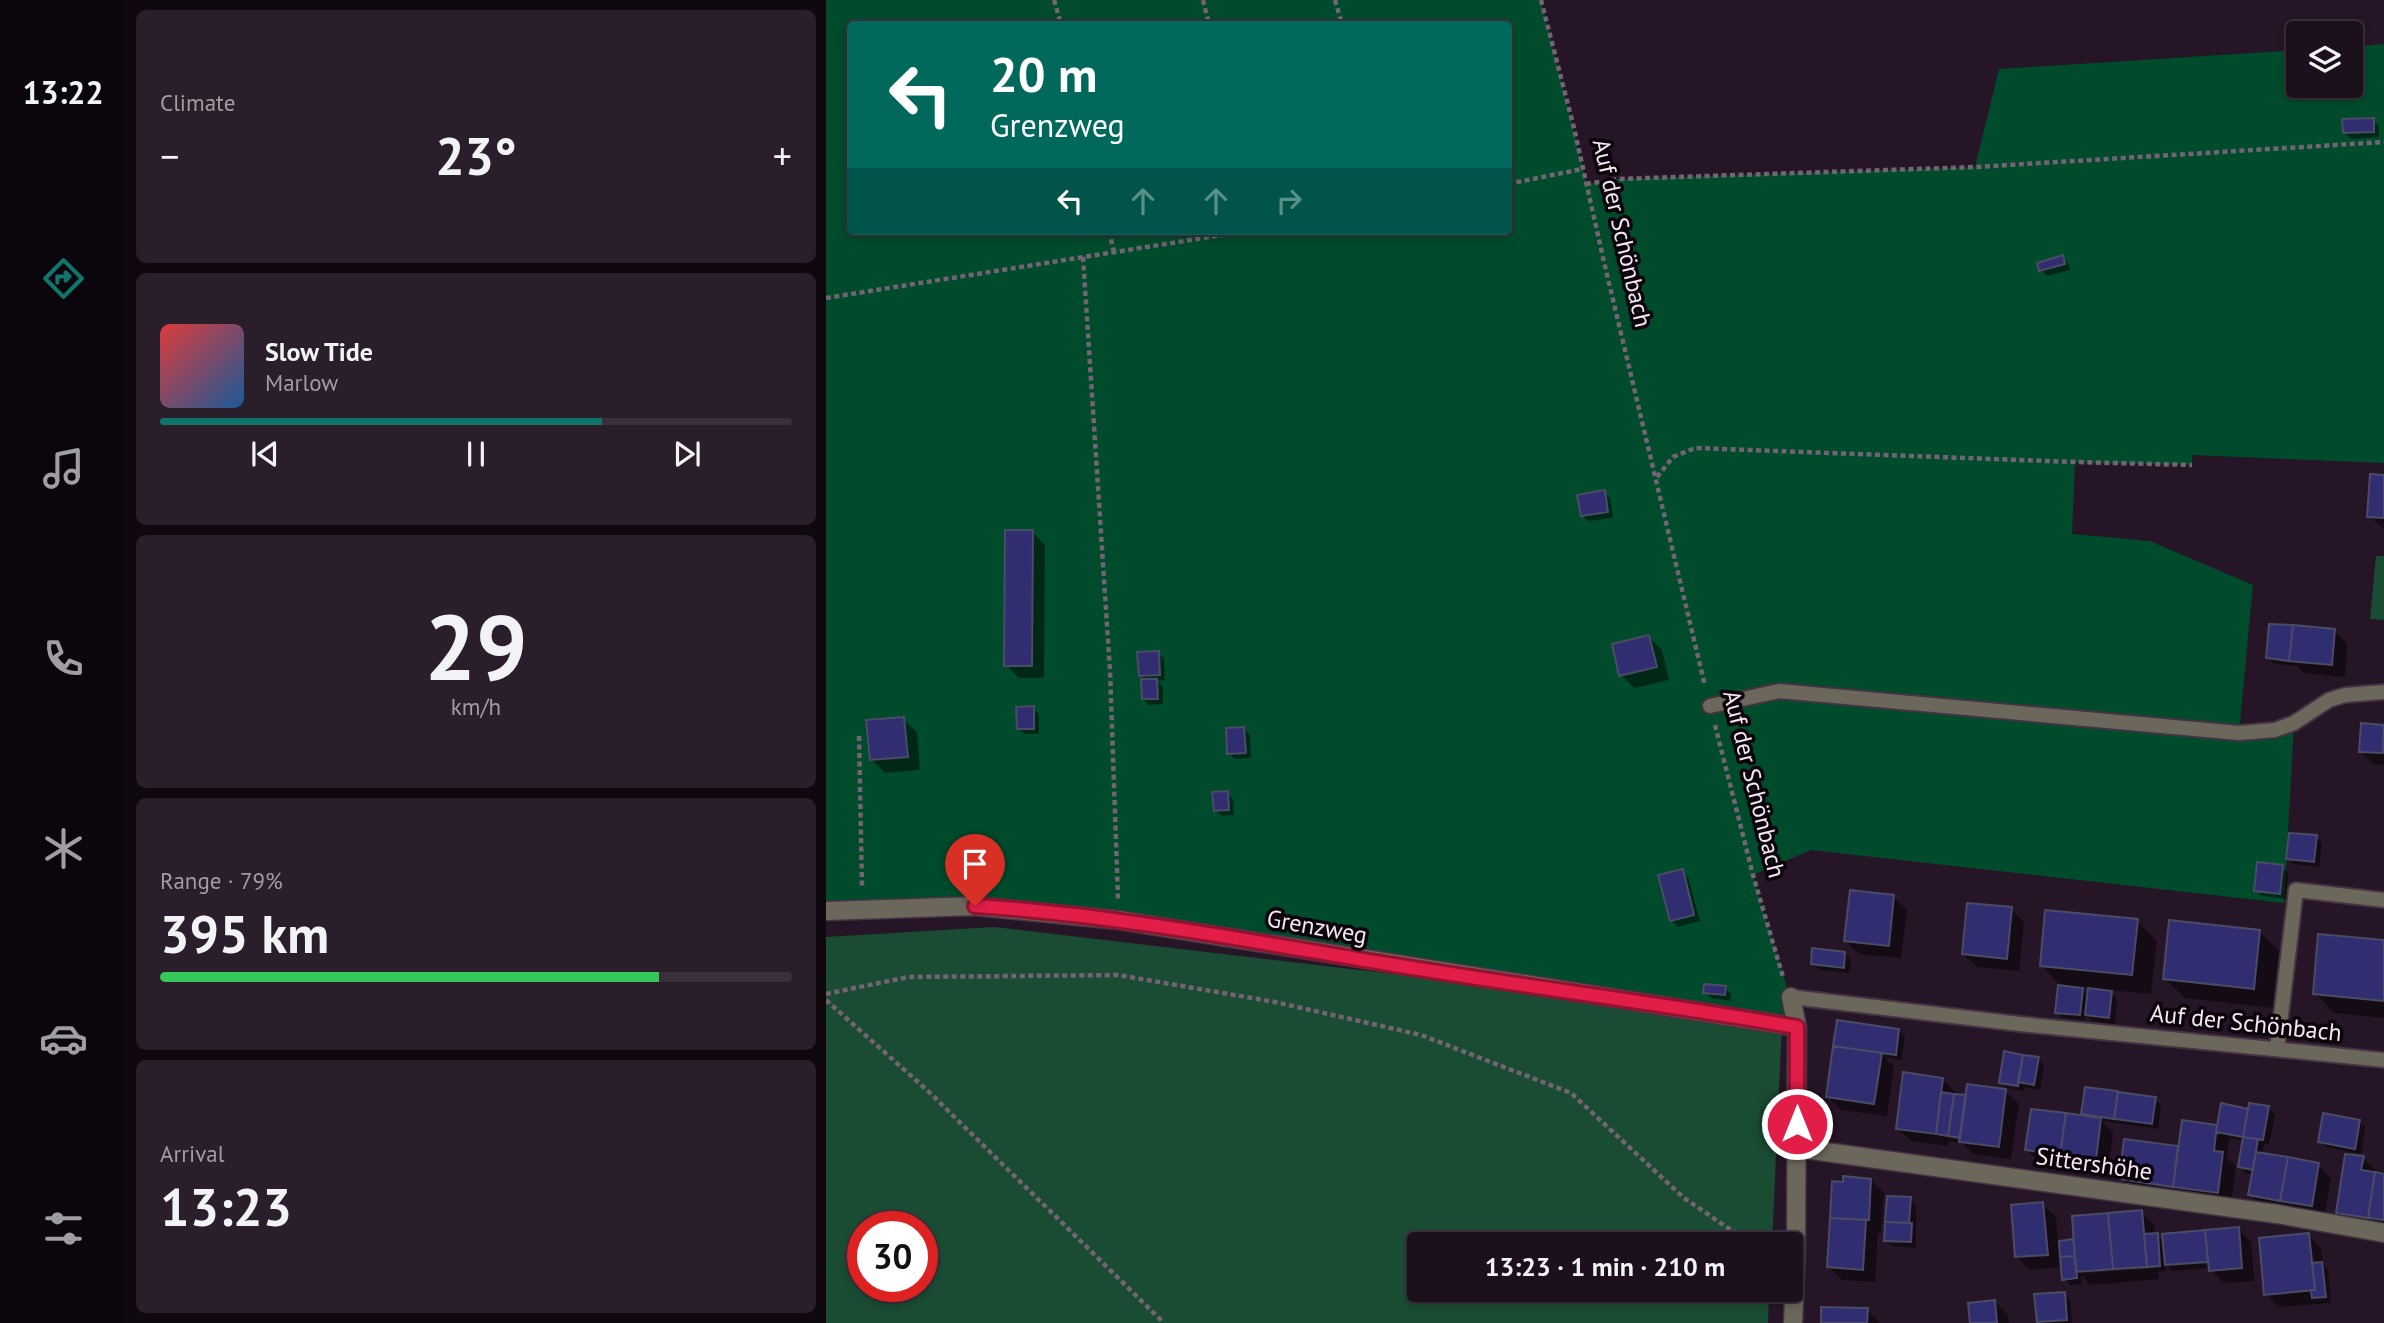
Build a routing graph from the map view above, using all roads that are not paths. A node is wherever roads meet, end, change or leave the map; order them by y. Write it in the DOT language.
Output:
graph roads {
  1 [pos="2384,692"];
  2 [pos="1710,706"];
  3 [pos="2384,900"];
  4 [pos="826,911"];
  5 [pos="1791,997"];
  6 [pos="1797,1027"];
  7 [pos="2277,1049"];
  8 [pos="2384,1060"];
  9 [pos="1797,1148"];
  10 [pos="2384,1233"];
  11 [pos="1793,1323"];
  1 -- 2 [label="lane"];
  3 -- 7 [label="lane"];
  4 -- 6 [label="street, Grenzweg"];
  5 -- 6 [label="street"];
  5 -- 7 [label="lane, Auf der Schönbach"];
  6 -- 9 [label="street"];
  7 -- 8 [label="lane, Auf der Schönbach"];
  9 -- 10 [label="street, Sittershöhe"];
  9 -- 11 [label="street"];
}
